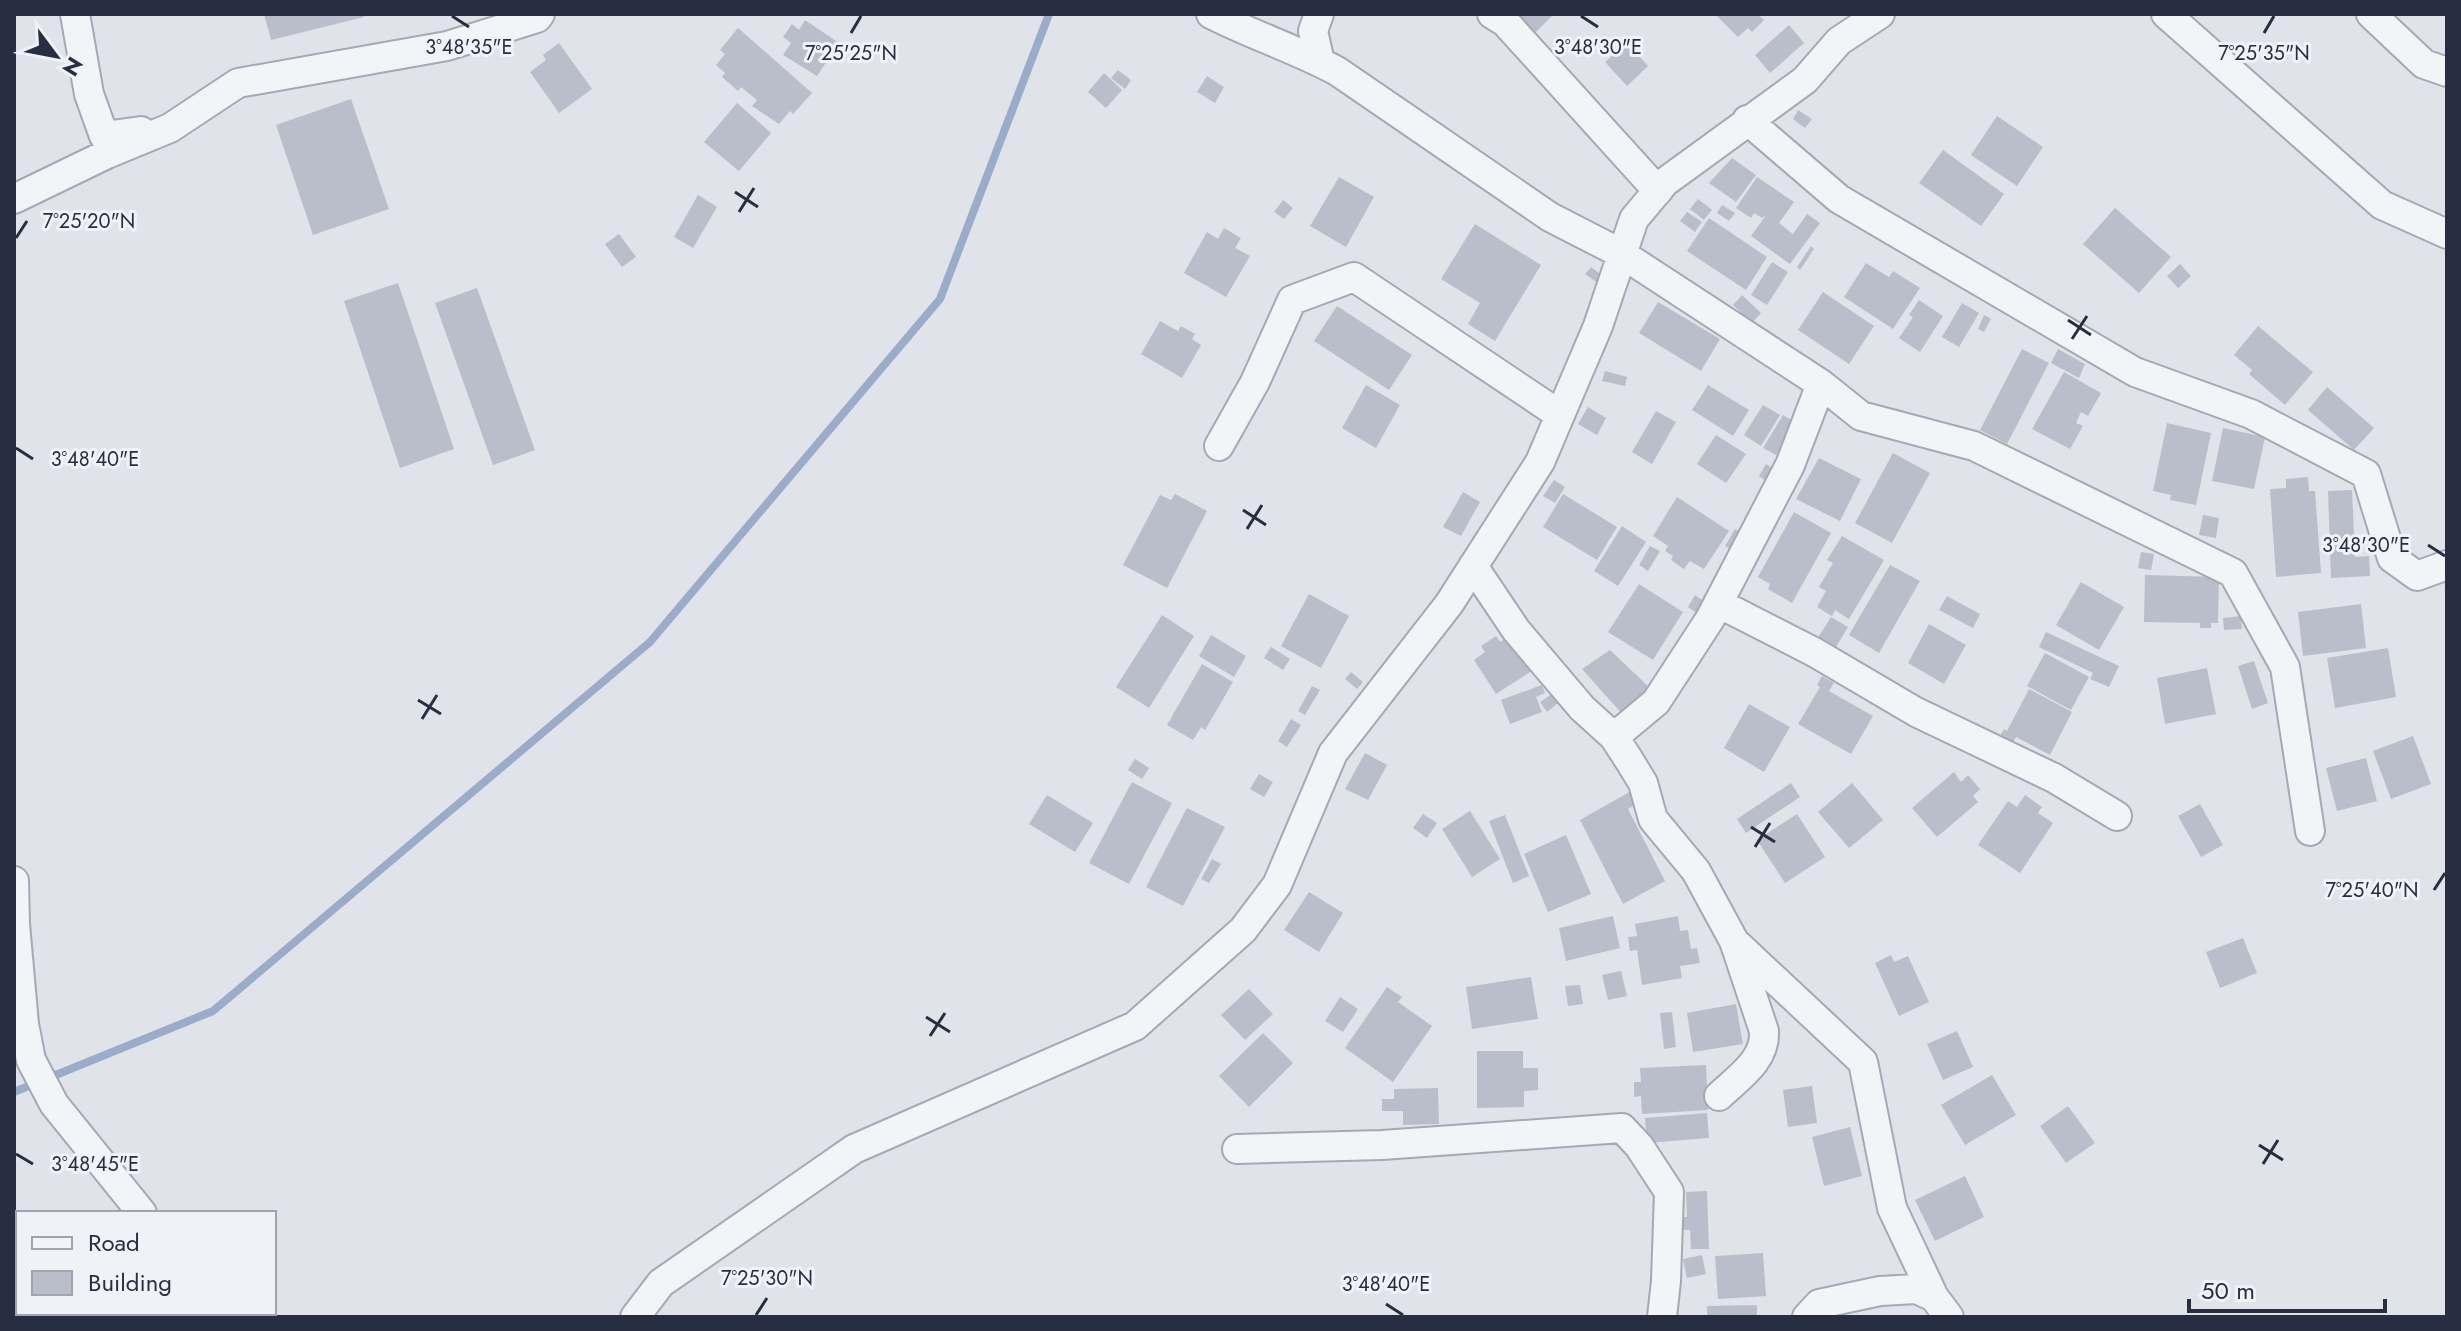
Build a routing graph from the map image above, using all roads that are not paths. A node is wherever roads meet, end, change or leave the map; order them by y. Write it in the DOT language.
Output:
graph roads {
  1 [pos="75,14"];
  2 [pos="540,14"];
  3 [pos="1211,14"];
  4 [pos="1319,14"];
  5 [pos="1492,14"];
  6 [pos="1880,14"];
  7 [pos="2166,14"];
  8 [pos="2371,14"];
  9 [pos="1320,62"];
  10 [pos="2447,72"];
  11 [pos="1747,120"];
  12 [pos="170,128"];
  13 [pos="1658,191"];
  14 [pos="14,199"];
  15 [pos="2447,234"];
  16 [pos="1622,254"];
  17 [pos="1821,384"];
  18 [pos="1560,415"];
  19 [pos="1219,446"];
  20 [pos="2447,565"];
  21 [pos="1473,566"];
  22 [pos="1718,603"];
  23 [pos="1614,737"];
  24 [pos="2117,816"];
  25 [pos="2310,831"];
  26 [pos="14,881"];
  27 [pos="1734,941"];
  28 [pos="23,1064"];
  29 [pos="1719,1096"];
  30 [pos="1237,1149"];
  31 [pos="140,1211"];
  32 [pos="1941,1307"];
  33 [pos="635,1317"];
  34 [pos="1662,1317"];
  35 [pos="1807,1317"];
  1 -- 12 [label="street"];
  2 -- 12 [label="street"];
  3 -- 9 [label="street"];
  4 -- 9 [label="street"];
  5 -- 13 [label="street"];
  6 -- 11 [label="street"];
  7 -- 15 [label="street"];
  8 -- 10 [label="street"];
  9 -- 16 [label="street"];
  11 -- 13 [label="street"];
  11 -- 20 [label="street"];
  12 -- 14 [label="street"];
  13 -- 16 [label="street"];
  16 -- 17 [label="street"];
  16 -- 18 [label="street"];
  17 -- 22 [label="street"];
  17 -- 25 [label="street"];
  18 -- 19 [label="street"];
  18 -- 21 [label="street"];
  21 -- 23 [label="street"];
  21 -- 33 [label="street"];
  22 -- 23 [label="street"];
  22 -- 24 [label="street"];
  23 -- 27 [label="street"];
  26 -- 28 [label="street"];
  27 -- 29 [label="street"];
  27 -- 32 [label="street"];
  28 -- 31 [label="street"];
  30 -- 34 [label="street"];
  32 -- 35 [label="street"];
}
